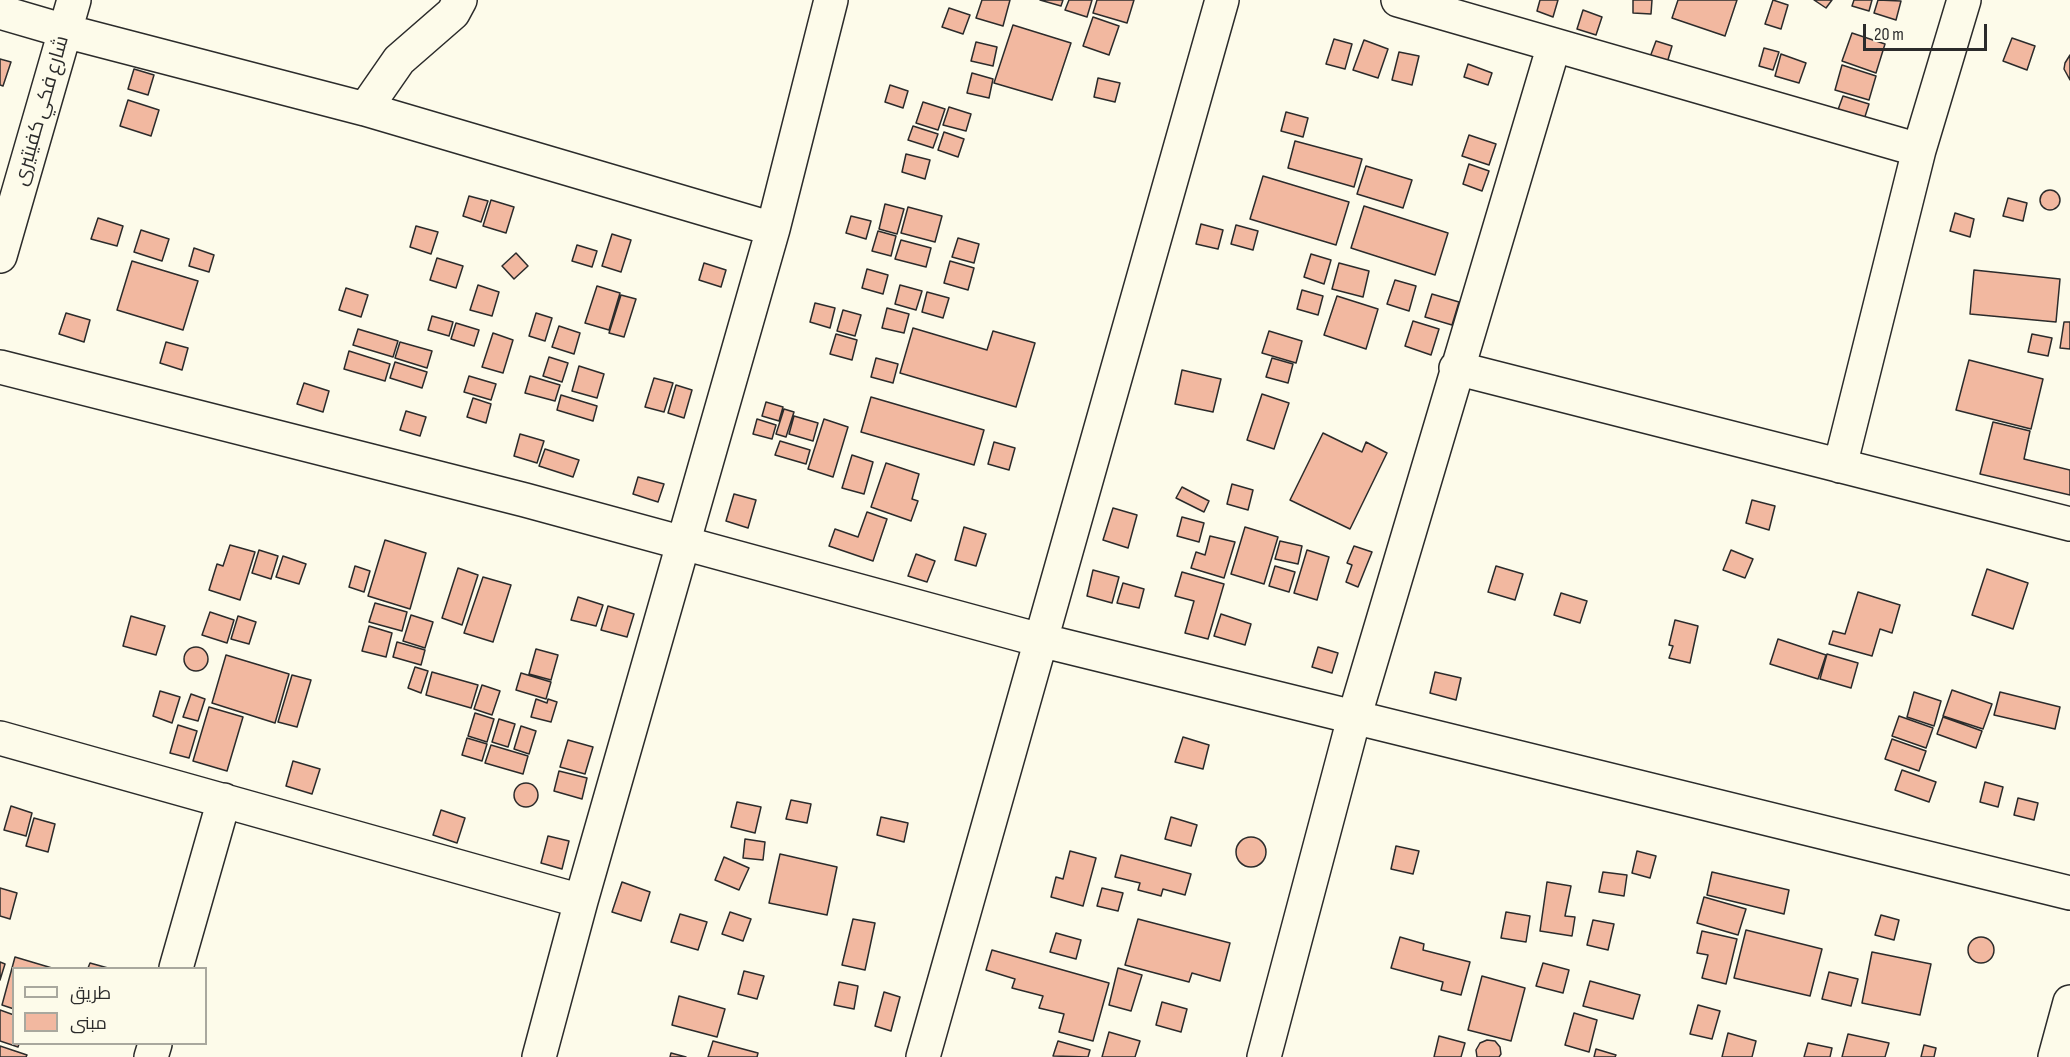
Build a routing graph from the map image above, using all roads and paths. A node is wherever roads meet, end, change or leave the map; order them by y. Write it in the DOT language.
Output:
graph roads {
  1 [pos="74,0"];
  2 [pos="460,0"];
  3 [pos="831,0"];
  4 [pos="1222,0"];
  5 [pos="1398,0"];
  6 [pos="1964,0"];
  7 [pos="0,12"];
  8 [pos="65,31"];
  9 [pos="1554,45"];
  10 [pos="365,109"];
  11 [pos="1918,150"];
  12 [pos="773,229"];
  13 [pos="0,256"];
  14 [pos="0,367"];
  15 [pos="1456,368"];
  16 [pos="1840,466"];
  17 [pos="2070,524"];
  18 [pos="684,544"];
  19 [pos="1040,640"];
  20 [pos="1354,718"];
  21 [pos="0,738"];
  22 [pos="224,800"];
  23 [pos="2070,893"];
  24 [pos="580,901"];
  25 [pos="177,967"];
  26 [pos="2070,1002"];
  27 [pos="539,1057"];
  28 [pos="923,1057"];
  29 [pos="1264,1057"];
  30 [pos="2055,1057"];
  1 -- 8 [label="street, شارع فكي كفيتيرى"];
  2 -- 10 [label="street"];
  3 -- 12 [label="street"];
  4 -- 19 [label="street"];
  5 -- 9 [label="street"];
  6 -- 11 [label="street"];
  7 -- 8 [label="street"];
  8 -- 10 [label="street"];
  8 -- 13 [label="street, شارع فكي كفيتيرى"];
  9 -- 11 [label="street"];
  9 -- 15 [label="street"];
  10 -- 12 [label="street"];
  11 -- 16 [label="street"];
  12 -- 18 [label="street"];
  14 -- 18 [label="street"];
  15 -- 16 [label="street"];
  15 -- 20 [label="street"];
  16 -- 17 [label="street"];
  18 -- 19 [label="street"];
  18 -- 24 [label="street"];
  19 -- 20 [label="street"];
  19 -- 28 [label="street"];
  20 -- 23 [label="street"];
  20 -- 29 [label="street"];
  21 -- 22 [label="street"];
  22 -- 24 [label="street"];
  22 -- 25 [label="street"];
  24 -- 27 [label="street"];
  26 -- 30 [label="street"];
}
